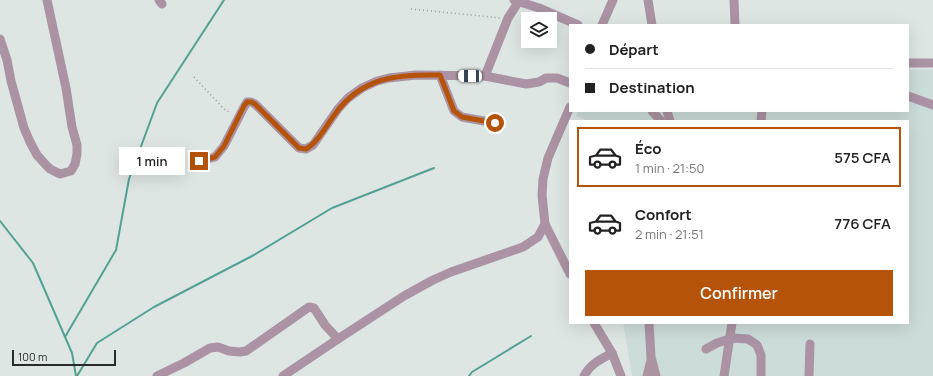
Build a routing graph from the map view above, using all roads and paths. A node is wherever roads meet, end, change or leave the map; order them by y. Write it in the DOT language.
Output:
graph roads {
  1 [pos="47,0"];
  2 [pos="613,0"];
  3 [pos="648,0"];
  4 [pos="734,0"];
  5 [pos="517,1"];
  6 [pos="410,9"];
  7 [pos="508,18"];
  8 [pos="576,24"];
  9 [pos="602,24"];
  10 [pos="652,24"];
  11 [pos="735,24"];
  12 [pos="0,39"];
  13 [pos="909,63"];
  14 [pos="933,63"];
  15 [pos="440,75"];
  16 [pos="485,76"];
  17 [pos="194,77"];
  18 [pos="569,83"];
  19 [pos="909,96"];
  20 [pos="933,105"];
  21 [pos="569,109"];
  22 [pos="653,112"];
  23 [pos="238,117"];
  24 [pos="660,120"];
  25 [pos="495,123"];
  26 [pos="199,161"];
  27 [pos="545,224"];
  28 [pos="569,272"];
  29 [pos="595,324"];
  30 [pos="649,324"];
  31 [pos="732,324"];
  32 [pos="338,339"];
  33 [pos="730,339"];
  34 [pos="810,344"];
  35 [pos="706,349"];
  36 [pos="612,354"];
  37 [pos="651,357"];
  38 [pos="157,376"];
  39 [pos="283,376"];
  40 [pos="584,376"];
  41 [pos="621,376"];
  42 [pos="647,376"];
  43 [pos="656,376"];
  44 [pos="724,376"];
  45 [pos="762,376"];
  46 [pos="809,376"];
  1 -- 12 [label="street"];
  2 -- 9 [label="street"];
  3 -- 10 [label="street"];
  4 -- 11 [label="street"];
  5 -- 7 [label="street"];
  5 -- 8 [label="street"];
  6 -- 7 [label="path"];
  7 -- 16 [label="street"];
  13 -- 14 [label="street"];
  15 -- 16 [label="street"];
  15 -- 23 [label="street"];
  15 -- 25 [label="street"];
  16 -- 18 [label="street"];
  17 -- 23 [label="path"];
  19 -- 20 [label="street"];
  21 -- 27 [label="street"];
  22 -- 24 [label="street"];
  23 -- 26 [label="street"];
  27 -- 28 [label="street"];
  27 -- 32 [label="street"];
  29 -- 36 [label="street"];
  30 -- 37 [label="street"];
  31 -- 33 [label="street"];
  32 -- 38 [label="street"];
  32 -- 39 [label="street"];
  33 -- 35 [label="street"];
  33 -- 44 [label="street"];
  33 -- 45 [label="street"];
  34 -- 46 [label="street"];
  36 -- 40 [label="street"];
  36 -- 41 [label="street"];
  37 -- 42 [label="street"];
  37 -- 43 [label="street"];
}
